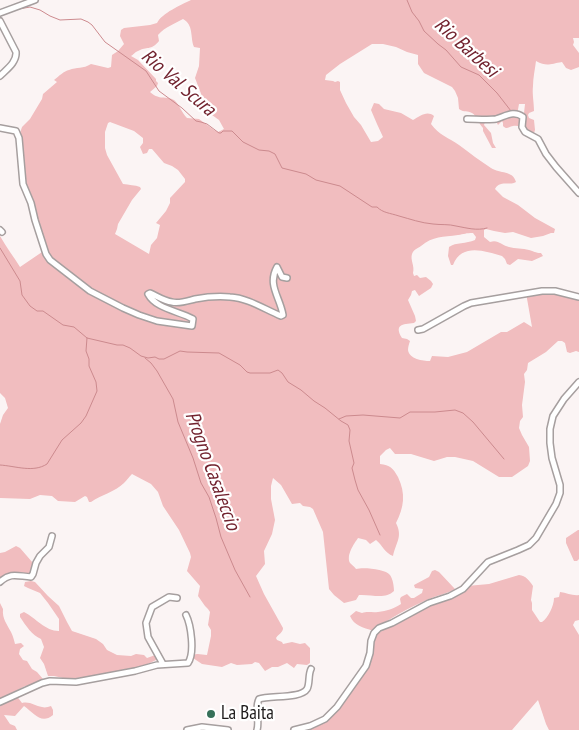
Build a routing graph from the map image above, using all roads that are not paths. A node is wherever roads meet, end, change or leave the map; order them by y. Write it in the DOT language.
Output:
graph roads {
  1 [pos="35,0"];
  2 [pos="28,1"];
  3 [pos="0,13"];
  4 [pos="0,21"];
  5 [pos="0,76"];
  6 [pos="467,119"];
  7 [pos="0,128"];
  8 [pos="579,194"];
  9 [pos="287,278"];
  10 [pos="579,297"];
  11 [pos="418,330"];
  12 [pos="579,382"];
  13 [pos="52,536"];
  14 [pos="0,582"];
  15 [pos="177,598"];
  16 [pos="186,615"];
  17 [pos="163,664"];
  18 [pos="311,669"];
  19 [pos="0,702"];
  20 [pos="187,730"];
  21 [pos="228,730"];
  22 [pos="258,730"];
  23 [pos="294,730"];
  1 -- 2 [label="street"];
  2 -- 3 [label="street"];
  4 -- 5 [label="street"];
  6 -- 8 [label="street"];
  7 -- 9 [label="street"];
  10 -- 11 [label="street"];
  12 -- 23 [label="street"];
  13 -- 14 [label="street"];
  15 -- 17 [label="street"];
  16 -- 17 [label="street"];
  17 -- 19 [label="street"];
  18 -- 22 [label="street"];
  20 -- 21 [label="street"];
}
